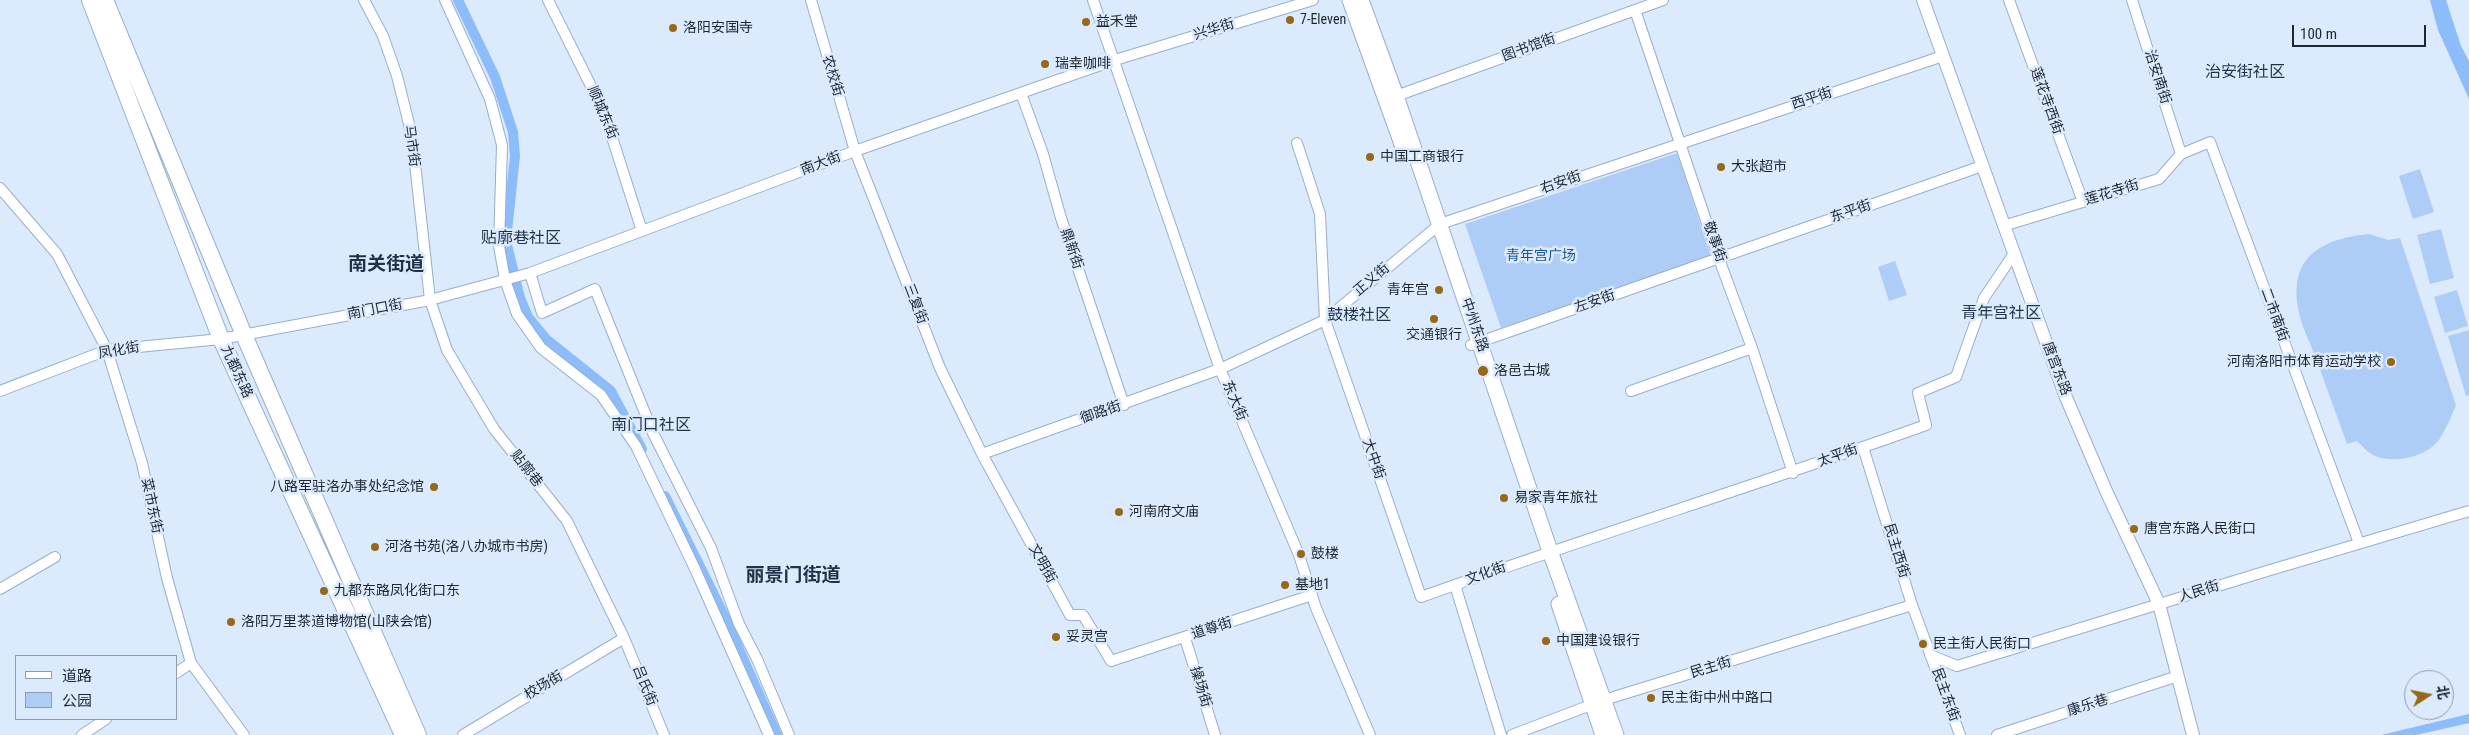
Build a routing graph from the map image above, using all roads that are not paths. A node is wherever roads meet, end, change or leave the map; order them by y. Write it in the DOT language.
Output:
graph roads {
  1 [pos="90,0"];
  2 [pos="105,0"];
  3 [pos="364,0"];
  4 [pos="445,0"];
  5 [pos="548,0"];
  6 [pos="811,0"];
  7 [pos="1093,0"];
  8 [pos="1313,0"];
  9 [pos="1350,0"];
  10 [pos="1361,0"];
  11 [pos="1662,0"];
  12 [pos="1923,0"];
  13 [pos="2010,0"];
  14 [pos="2132,0"];
  15 [pos="1635,10"];
  16 [pos="1943,56"];
  17 [pos="1115,60"];
  18 [pos="1021,93"];
  19 [pos="1396,96"];
  20 [pos="1297,142"];
  21 [pos="1681,142"];
  22 [pos="2210,142"];
  23 [pos="855,151"];
  24 [pos="2181,154"];
  25 [pos="1982,166"];
  26 [pos="0,188"];
  27 [pos="2083,202"];
  28 [pos="2003,226"];
  29 [pos="1436,227"];
  30 [pos="642,231"];
  31 [pos="2013,255"];
  32 [pos="1719,259"];
  33 [pos="530,273"];
  34 [pos="505,280"];
  35 [pos="430,300"];
  36 [pos="1326,324"];
  37 [pos="244,334"];
  38 [pos="221,339"];
  39 [pos="1476,344"];
  40 [pos="1752,348"];
  41 [pos="107,350"];
  42 [pos="1220,369"];
  43 [pos="0,391"];
  44 [pos="1631,391"];
  45 [pos="1124,405"];
  46 [pos="1864,447"];
  47 [pos="982,454"];
  48 [pos="1793,473"];
  49 [pos="2469,512"];
  50 [pos="2359,543"];
  51 [pos="1546,552"];
  52 [pos="55,557"];
  53 [pos="1455,585"];
  54 [pos="0,589"];
  55 [pos="1312,595"];
  56 [pos="1421,597"];
  57 [pos="2159,604"];
  58 [pos="1912,605"];
  59 [pos="624,638"];
  60 [pos="1185,638"];
  61 [pos="1930,654"];
  62 [pos="1111,661"];
  63 [pos="191,663"];
  64 [pos="178,672"];
  65 [pos="2178,676"];
  66 [pos="1598,702"];
  67 [pos="104,720"];
  68 [pos="82,735"];
  69 [pos="244,735"];
  70 [pos="403,735"];
  71 [pos="418,735"];
  72 [pos="463,735"];
  73 [pos="664,735"];
  74 [pos="768,735"];
  75 [pos="789,735"];
  76 [pos="1215,735"];
  77 [pos="1370,735"];
  78 [pos="1501,735"];
  79 [pos="1512,735"];
  80 [pos="1603,735"];
  81 [pos="1616,735"];
  82 [pos="1960,735"];
  83 [pos="1997,735"];
  84 [pos="2193,735"];
  1 -- 38 [label="highway, 九都东路"];
  2 -- 37 [label="highway, 九都东路"];
  3 -- 35 [label="street, 马市街"];
  4 -- 34 [label="street"];
  5 -- 30 [label="street, 顺城东街"];
  6 -- 23 [label="street, 农校街"];
  7 -- 17 [label="street, 东大街"];
  8 -- 17 [label="street, 兴华街"];
  9 -- 29 [label="main road, 中州东路"];
  10 -- 19 [label="main road, 中州东路"];
  11 -- 15 [label="street, 图书馆街"];
  12 -- 16 [label="street, 唐宫东路"];
  13 -- 27 [label="street, 莲花寺西街"];
  14 -- 24 [label="street, 治安南街"];
  15 -- 19 [label="street, 图书馆街"];
  15 -- 21 [label="street, 敬事街"];
  16 -- 21 [label="street, 西平街"];
  16 -- 25 [label="street, 唐宫东路"];
  17 -- 18 [label="street, 南大街"];
  17 -- 42 [label="street, 东大街"];
  18 -- 23 [label="street, 南大街"];
  18 -- 45 [label="street, 鼎新街"];
  19 -- 29 [label="main road, 中州东路"];
  20 -- 36 [label="street, 大中街"];
  21 -- 29 [label="street, 右安街"];
  21 -- 32 [label="street, 敬事街"];
  22 -- 24 [label="street, 莲花寺街"];
  22 -- 50 [label="street, 二市南街"];
  23 -- 30 [label="street, 南大街"];
  23 -- 47 [label="street, 三复街"];
  24 -- 27 [label="street, 莲花寺街"];
  25 -- 28 [label="street, 唐宫东路"];
  25 -- 32 [label="street, 东平街"];
  26 -- 41 [label="street, 菜市东街"];
  27 -- 28 [label="street, 莲花寺街"];
  28 -- 31 [label="street, 唐宫东路"];
  29 -- 36 [label="street, 正义街"];
  29 -- 39 [label="main road, 中州东路"];
  30 -- 33 [label="street, 南大街"];
  31 -- 46 [label="street, 太平街"];
  31 -- 57 [label="street, 唐宫东路"];
  32 -- 39 [label="street, 左安街"];
  32 -- 40 [label="street, 敬事街"];
  33 -- 34 [label="street, 南大街"];
  33 -- 75 [label="street"];
  34 -- 35 [label="street, 南门口街"];
  34 -- 74 [label="street"];
  35 -- 37 [label="street, 南门口街"];
  35 -- 59 [label="street, 贴廓巷"];
  36 -- 42 [label="street, 正义街"];
  36 -- 56 [label="street, 大中街"];
  37 -- 38 [label="street, 凤化街"];
  37 -- 71 [label="highway, 九都东路"];
  38 -- 41 [label="street, 凤化街"];
  38 -- 70 [label="highway, 九都东路"];
  39 -- 51 [label="main road, 中州东路"];
  40 -- 44 [label="street"];
  40 -- 48 [label="street, 敬事街"];
  41 -- 43 [label="street, 凤化街"];
  41 -- 63 [label="street, 菜市东街"];
  42 -- 45 [label="street, 御路街"];
  42 -- 55 [label="street, 东大街"];
  45 -- 47 [label="street, 御路街"];
  46 -- 48 [label="street, 太平街"];
  46 -- 58 [label="street, 民主西街"];
  47 -- 62 [label="street, 文明街"];
  48 -- 51 [label="street, 太平街"];
  49 -- 50 [label="street, 人民街"];
  50 -- 57 [label="street, 人民街"];
  51 -- 53 [label="street, 文化街"];
  51 -- 66 [label="main road, 中州东路"];
  52 -- 54 [label="street"];
  53 -- 56 [label="street, 文化街"];
  53 -- 78 [label="street"];
  55 -- 60 [label="street, 道尊街"];
  55 -- 77 [label="street, 东大街"];
  57 -- 61 [label="street, 人民街"];
  57 -- 65 [label="street, 唐宫东路"];
  58 -- 61 [label="street, 民主西街"];
  58 -- 66 [label="street, 民主街"];
  59 -- 72 [label="street, 校场街"];
  59 -- 73 [label="street, 吕氏街"];
  60 -- 62 [label="street, 道尊街"];
  60 -- 76 [label="street, 操场街"];
  61 -- 82 [label="street, 民主东街"];
  63 -- 64 [label="street"];
  63 -- 69 [label="street"];
  65 -- 83 [label="street, 康乐巷"];
  65 -- 84 [label="street, 唐宫东路"];
  66 -- 79 [label="street, 民主街"];
  66 -- 80 [label="main road, 中州东路"];
  66 -- 81 [label="main road, 中州东路"];
  67 -- 68 [label="street"];
}
